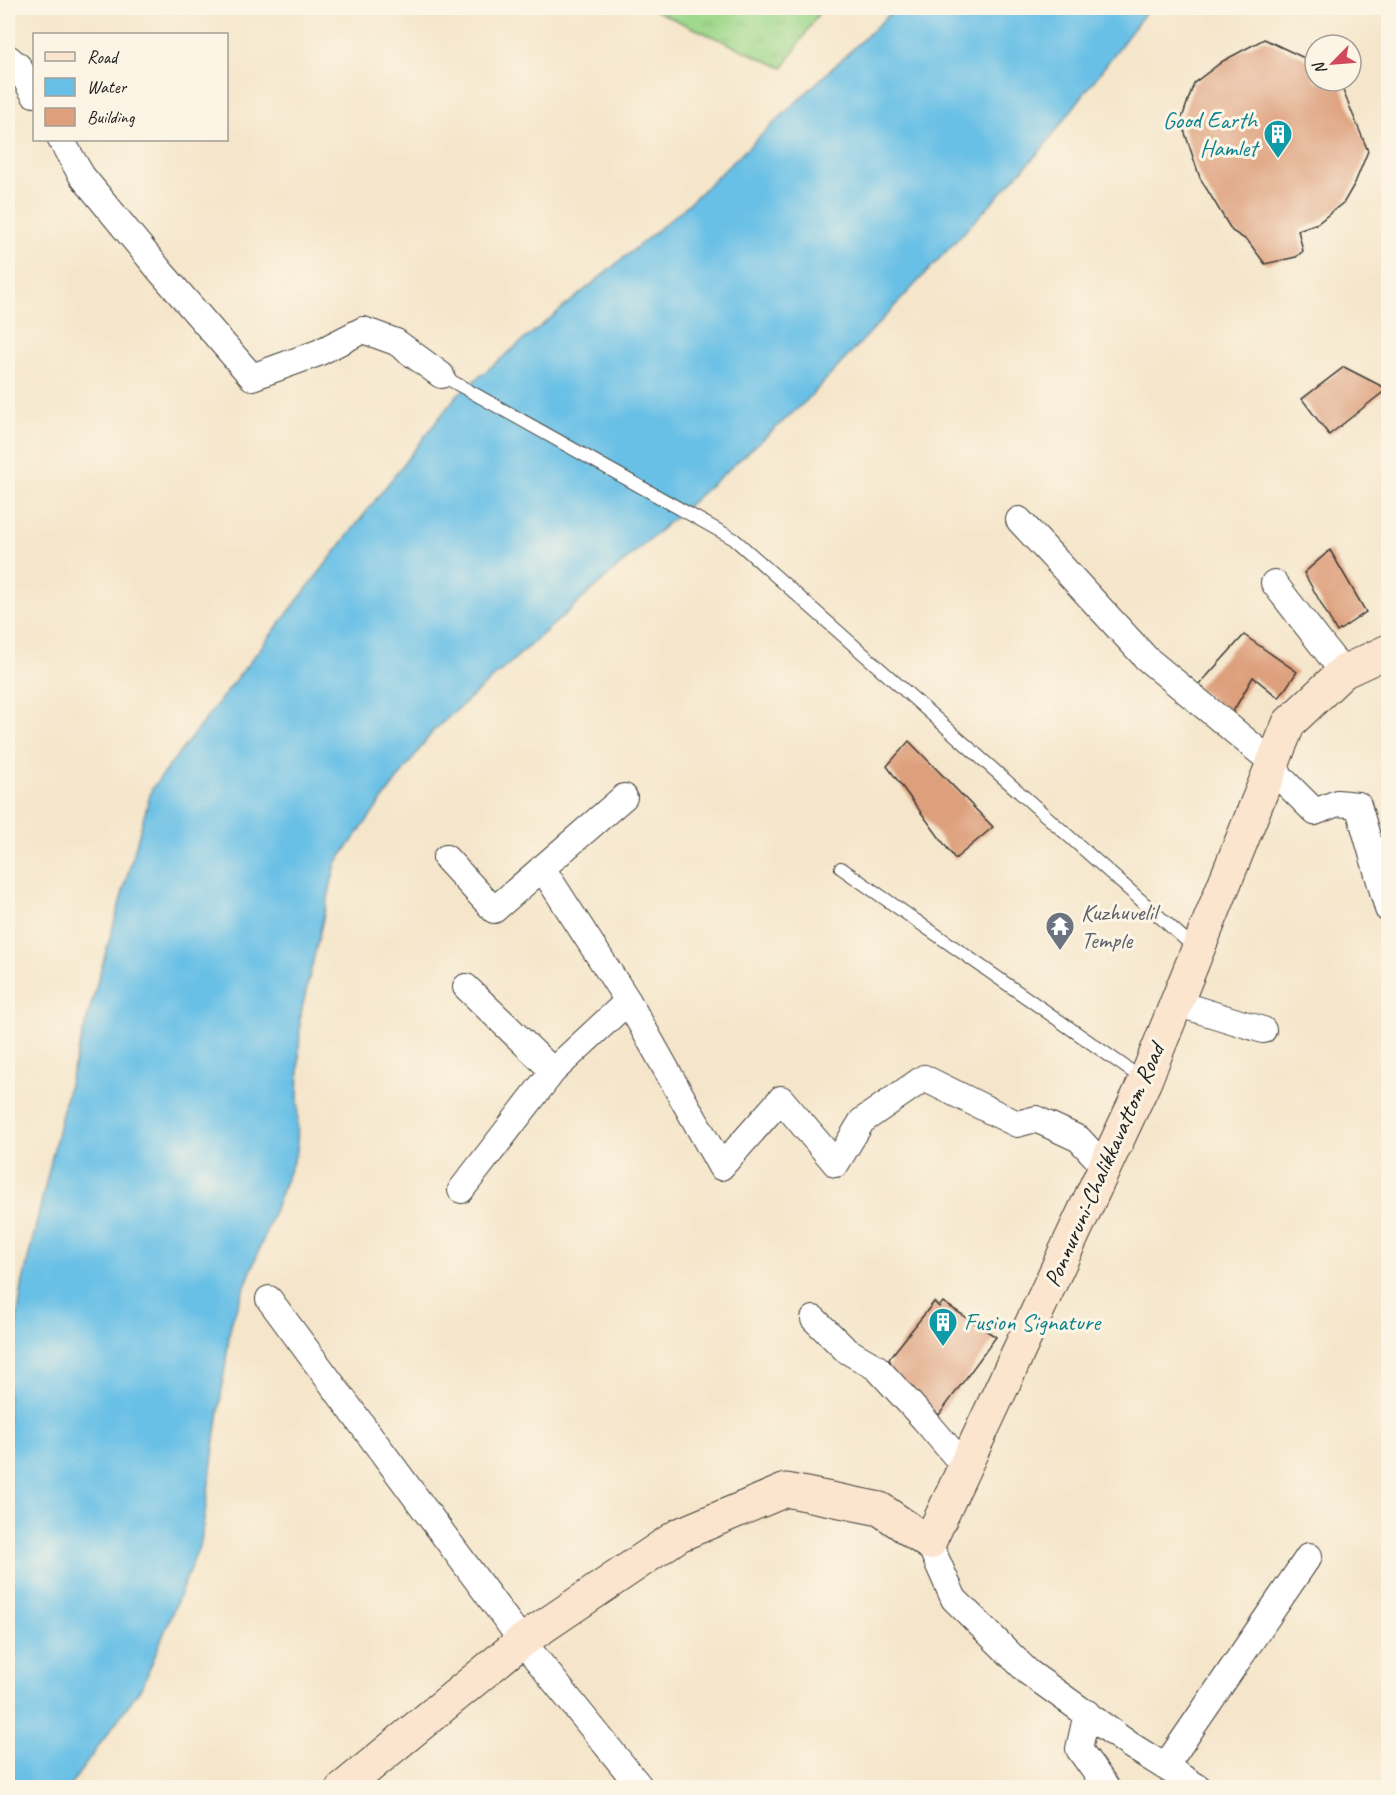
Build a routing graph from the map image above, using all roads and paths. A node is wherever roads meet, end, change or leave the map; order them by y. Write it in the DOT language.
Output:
graph roads {
  1 [pos="8,57"];
  2 [pos="33,92"];
  3 [pos="62,141"];
  4 [pos="441,375"];
  5 [pos="1019,520"];
  6 [pos="1275,583"];
  7 [pos="1389,651"];
  8 [pos="1343,672"];
  9 [pos="1273,763"];
  10 [pos="624,797"];
  11 [pos="446,858"];
  12 [pos="542,868"];
  13 [pos="841,868"];
  14 [pos="1389,909"];
  15 [pos="1198,950"];
  16 [pos="466,987"];
  17 [pos="628,1000"];
  18 [pos="1176,1003"];
  19 [pos="1263,1030"];
  20 [pos="553,1071"];
  21 [pos="1144,1081"];
  22 [pos="1105,1167"];
  23 [pos="462,1190"];
  24 [pos="269,1299"];
  25 [pos="814,1319"];
  26 [pos="965,1467"];
  27 [pos="929,1543"];
  28 [pos="1309,1556"];
  29 [pos="522,1641"];
  30 [pos="1087,1713"];
  31 [pos="1165,1767"];
  32 [pos="343,1788"];
  33 [pos="641,1788"];
  34 [pos="1107,1788"];
  35 [pos="1199,1788"];
  1 -- 2 [label="street"];
  3 -- 4 [label="street"];
  4 -- 15 [label="lane"];
  5 -- 9 [label="street"];
  6 -- 8 [label="street"];
  7 -- 8 [label="street, Ponnuruni-Chalikkavattom Road"];
  8 -- 9 [label="street, Ponnuruni-Chalikkavattom Road"];
  9 -- 14 [label="street"];
  9 -- 15 [label="street, Ponnuruni-Chalikkavattom Road"];
  10 -- 12 [label="street"];
  11 -- 12 [label="street"];
  12 -- 17 [label="street"];
  13 -- 21 [label="lane"];
  15 -- 18 [label="street, Ponnuruni-Chalikkavattom Road"];
  16 -- 20 [label="street"];
  17 -- 20 [label="street"];
  17 -- 22 [label="street"];
  18 -- 19 [label="street"];
  18 -- 21 [label="street, Ponnuruni-Chalikkavattom Road"];
  20 -- 23 [label="street"];
  21 -- 22 [label="street, Ponnuruni-Chalikkavattom Road"];
  22 -- 26 [label="street, Ponnuruni-Chalikkavattom Road"];
  24 -- 29 [label="street"];
  25 -- 26 [label="street"];
  26 -- 27 [label="street, Ponnuruni-Chalikkavattom Road"];
  27 -- 29 [label="street"];
  27 -- 30 [label="street"];
  28 -- 31 [label="street"];
  29 -- 32 [label="street"];
  29 -- 33 [label="street"];
  30 -- 31 [label="street"];
  30 -- 34 [label="street"];
  31 -- 35 [label="street"];
}
